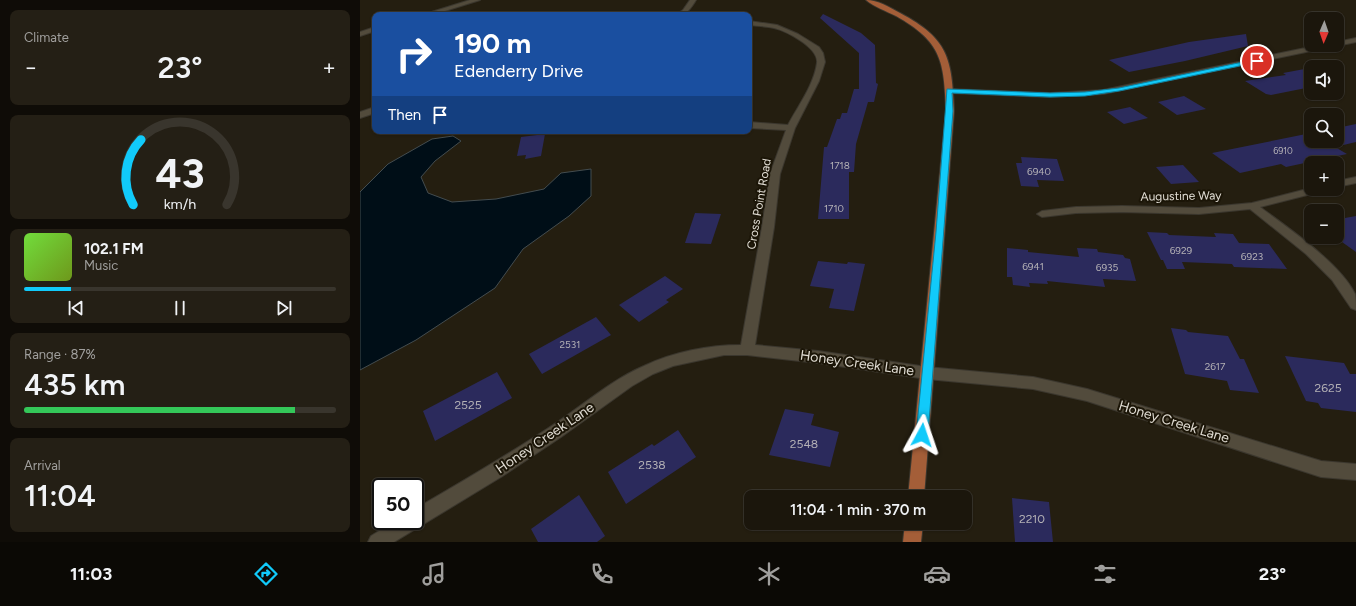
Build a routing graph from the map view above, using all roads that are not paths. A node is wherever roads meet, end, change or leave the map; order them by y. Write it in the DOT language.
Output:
graph roads {
  1 [pos="477,0"];
  2 [pos="693,0"];
  3 [pos="869,0"];
  4 [pos="435,12"];
  5 [pos="684,12"];
  6 [pos="752,23"];
  7 [pos="372,30"];
  8 [pos="360,34"];
  9 [pos="1356,40"];
  10 [pos="1344,43"];
  11 [pos="1304,50"];
  12 [pos="949,91"];
  13 [pos="372,111"];
  14 [pos="360,115"];
  15 [pos="752,125"];
  16 [pos="791,128"];
  17 [pos="1356,180"];
  18 [pos="1344,183"];
  19 [pos="1304,193"];
  20 [pos="1252,206"];
  21 [pos="1042,214"];
  22 [pos="1356,305"];
  23 [pos="746,350"];
  24 [pos="927,373"];
  25 [pos="1356,472"];
  26 [pos="917,490"];
  27 [pos="424,514"];
  28 [pos="397,530"];
  29 [pos="913,530"];
  30 [pos="377,542"];
  31 [pos="912,542"];
  1 -- 4 [label="street"];
  2 -- 5 [label="street"];
  3 -- 12 [label="main road"];
  6 -- 16 [label="street, Cross Point Road"];
  7 -- 8 [label="street"];
  9 -- 10 [label="street"];
  11 -- 12 [label="street"];
  12 -- 24 [label="main road"];
  13 -- 14 [label="street"];
  15 -- 16 [label="street"];
  16 -- 23 [label="street, Cross Point Road"];
  17 -- 18 [label="street"];
  19 -- 20 [label="street, Augustine Way"];
  20 -- 21 [label="street, Augustine Way"];
  20 -- 22 [label="street"];
  23 -- 24 [label="street, Honey Creek Lane"];
  23 -- 27 [label="street, Honey Creek Lane"];
  24 -- 25 [label="street, Honey Creek Lane"];
  24 -- 26 [label="main road"];
  28 -- 30 [label="street"];
  29 -- 31 [label="main road"];
}
